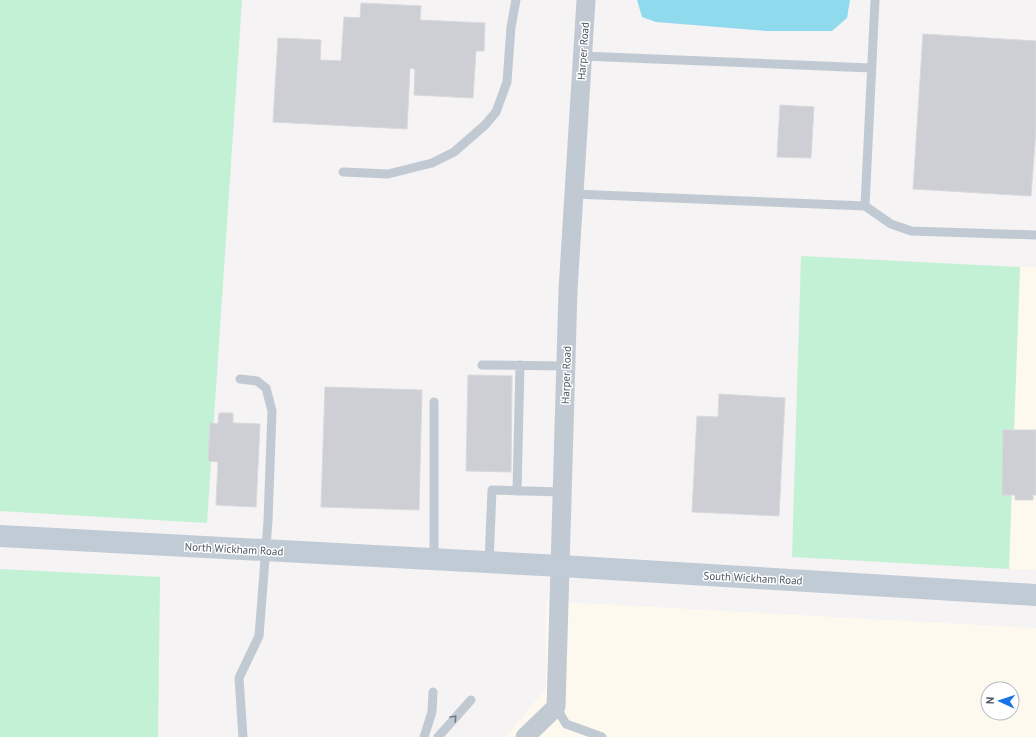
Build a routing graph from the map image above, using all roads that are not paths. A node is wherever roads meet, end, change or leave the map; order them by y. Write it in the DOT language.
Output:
graph roads {
  1 [pos="516,0"];
  2 [pos="586,0"];
  3 [pos="875,0"];
  4 [pos="582,56"];
  5 [pos="871,68"];
  6 [pos="343,172"];
  7 [pos="574,194"];
  8 [pos="864,206"];
  9 [pos="1036,235"];
  10 [pos="482,365"];
  11 [pos="520,365"];
  12 [pos="566,366"];
  13 [pos="240,380"];
  14 [pos="434,402"];
  15 [pos="517,490"];
  16 [pos="562,492"];
  17 [pos="0,536"];
  18 [pos="266,550"];
  19 [pos="434,560"];
  20 [pos="479,562"];
  21 [pos="561,566"];
  22 [pos="1036,595"];
  23 [pos="433,692"];
  24 [pos="471,700"];
  25 [pos="556,706"];
  26 [pos="440,736"];
  27 [pos="243,737"];
  28 [pos="424,737"];
  29 [pos="525,737"];
  30 [pos="602,737"];
  1 -- 6 [label="lane"];
  2 -- 4 [label="street, Harper Road"];
  3 -- 5 [label="lane"];
  4 -- 5 [label="lane"];
  4 -- 7 [label="street, Harper Road"];
  5 -- 8 [label="lane"];
  7 -- 8 [label="lane"];
  7 -- 12 [label="street, Harper Road"];
  8 -- 9 [label="lane"];
  10 -- 11 [label="lane"];
  11 -- 12 [label="lane"];
  11 -- 15 [label="lane"];
  12 -- 16 [label="street, Harper Road"];
  13 -- 18 [label="lane"];
  14 -- 19 [label="lane"];
  15 -- 16 [label="lane"];
  15 -- 20 [label="lane"];
  16 -- 21 [label="street, Harper Road"];
  17 -- 18 [label="main road, North Wickham Road"];
  18 -- 19 [label="main road, North Wickham Road"];
  18 -- 27 [label="lane"];
  19 -- 20 [label="main road, North Wickham Road"];
  20 -- 21 [label="main road, South Wickham Road"];
  21 -- 22 [label="main road, South Wickham Road"];
  21 -- 25 [label="street, Harper Road"];
  23 -- 28 [label="lane"];
  26 -- 24 [label="lane, one-way"];
  25 -- 29 [label="street"];
  25 -- 30 [label="lane"];
}
